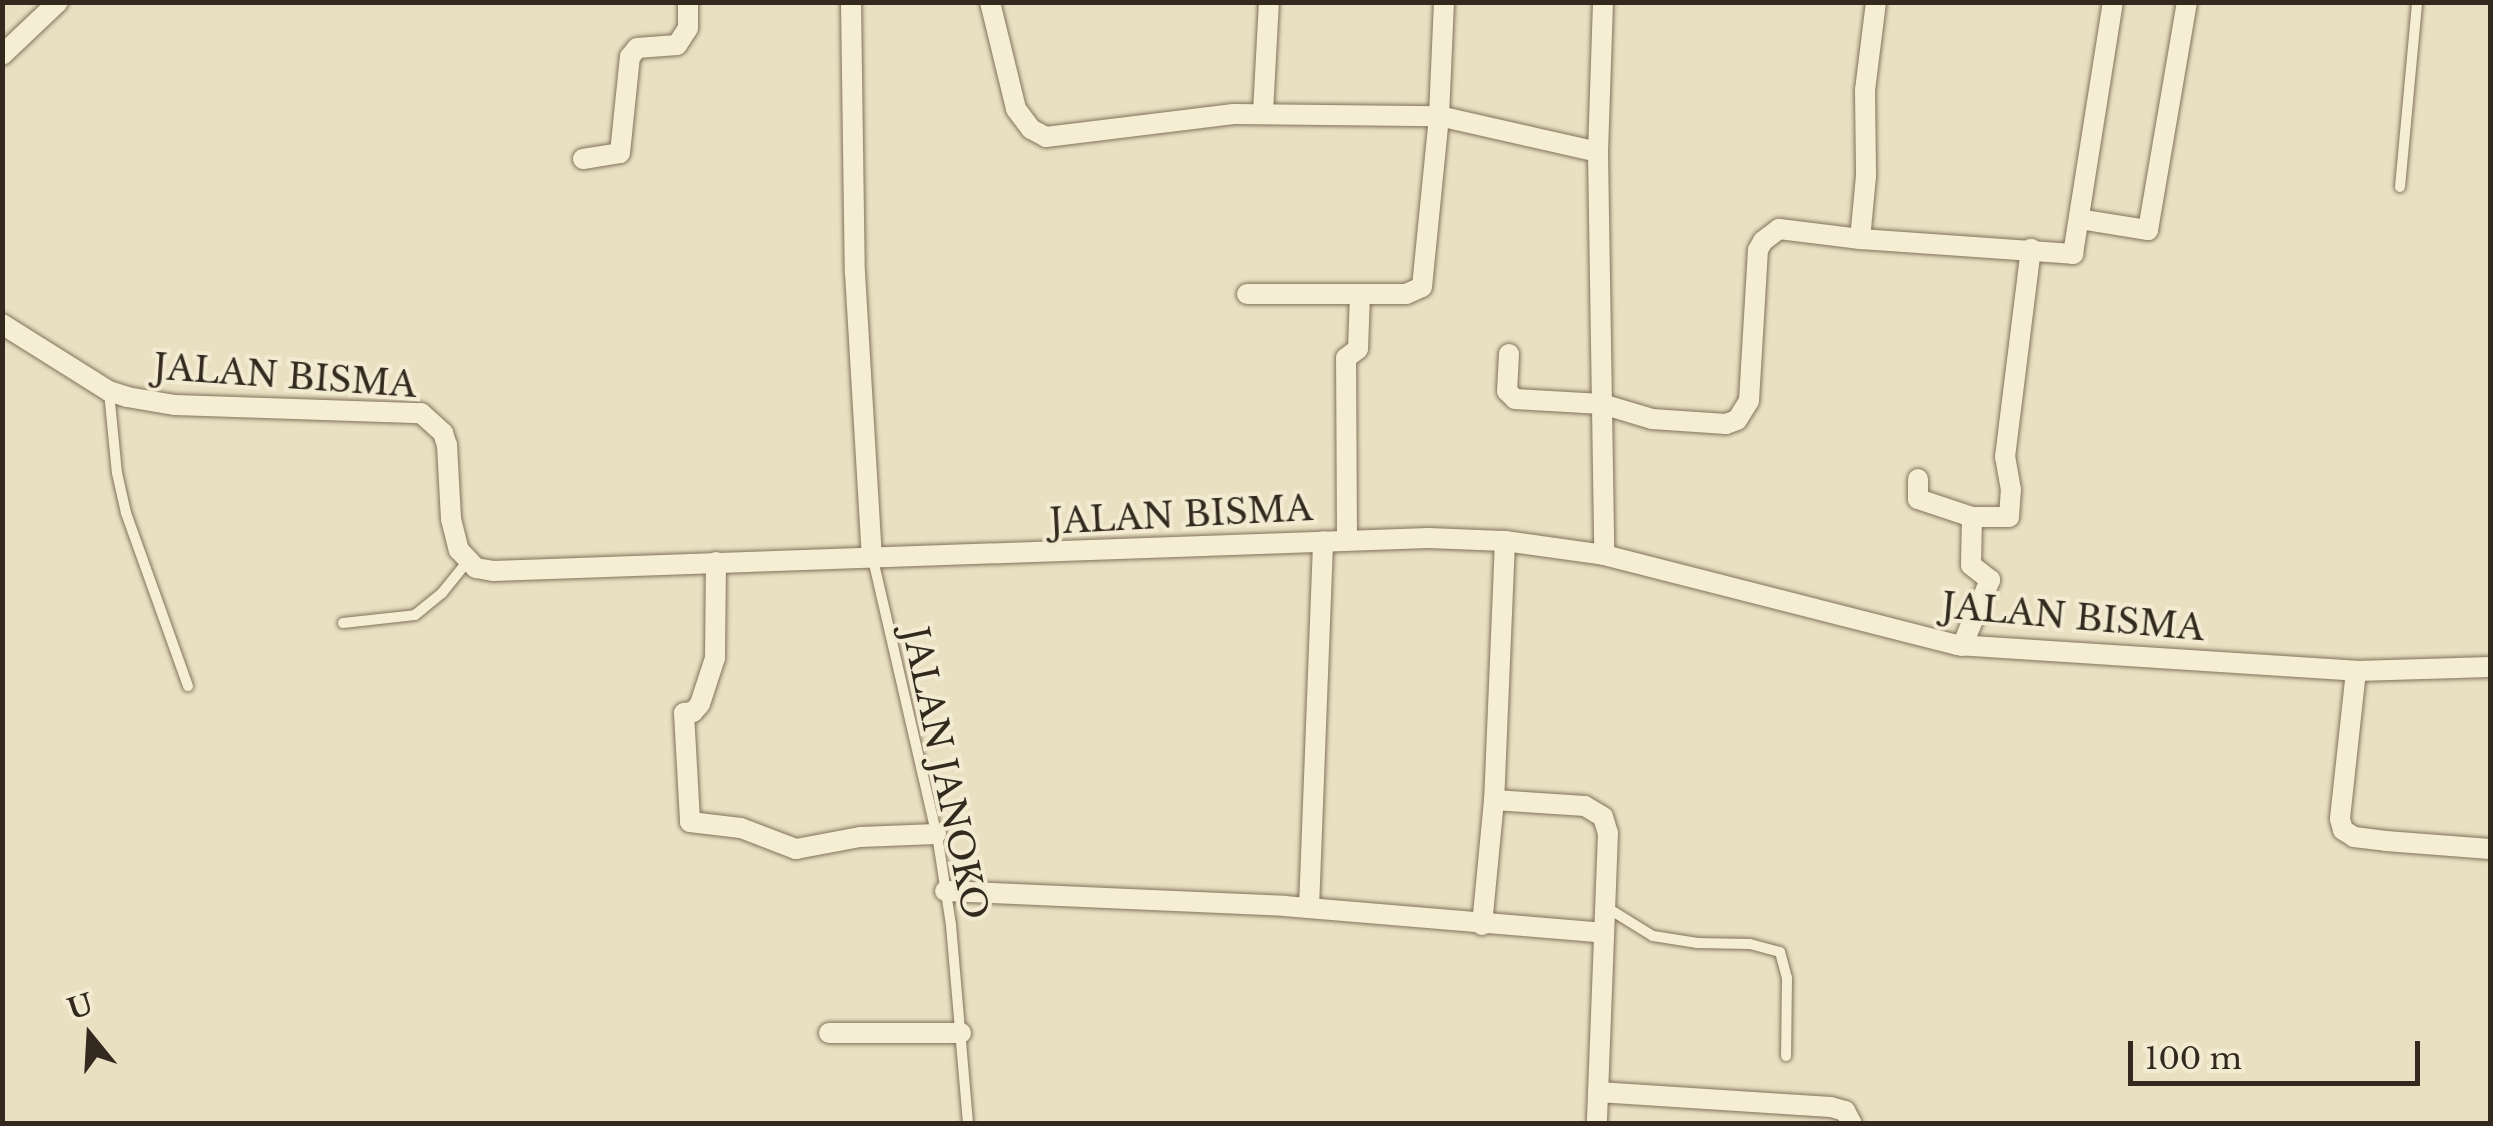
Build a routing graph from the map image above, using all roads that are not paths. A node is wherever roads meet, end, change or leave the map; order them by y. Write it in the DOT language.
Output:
graph roads {
  1 [pos="688,2"];
  2 [pos="851,2"];
  3 [pos="990,2"];
  4 [pos="1270,2"];
  5 [pos="1444,2"];
  6 [pos="1603,2"];
  7 [pos="1876,2"];
  8 [pos="2113,2"];
  9 [pos="2186,2"];
  10 [pos="2417,2"];
  11 [pos="52,5"];
  12 [pos="2,54"];
  13 [pos="1263,112"];
  14 [pos="1439,116"];
  15 [pos="1598,152"];
  16 [pos="582,159"];
  17 [pos="2400,186"];
  18 [pos="2078,220"];
  19 [pos="1860,239"];
  20 [pos="2031,249"];
  21 [pos="1247,294"];
  22 [pos="1360,294"];
  23 [pos="2,324"];
  24 [pos="1509,354"];
  25 [pos="109,391"];
  26 [pos="1602,404"];
  27 [pos="1918,479"];
  28 [pos="1972,517"];
  29 [pos="1347,540"];
  30 [pos="1323,541"];
  31 [pos="1505,541"];
  32 [pos="872,555"];
  33 [pos="1604,555"];
  34 [pos="466,562"];
  35 [pos="716,562"];
  36 [pos="342,623"];
  37 [pos="1962,646"];
  38 [pos="2490,667"];
  39 [pos="2356,670"];
  40 [pos="188,686"];
  41 [pos="1494,800"];
  42 [pos="936,834"];
  43 [pos="2490,848"];
  44 [pos="945,891"];
  45 [pos="1605,906"];
  46 [pos="1308,908"];
  47 [pos="1482,925"];
  48 [pos="1604,933"];
  49 [pos="829,1033"];
  50 [pos="961,1033"];
  51 [pos="1786,1056"];
  52 [pos="1598,1092"];
  53 [pos="968,1124"];
  54 [pos="1598,1124"];
  55 [pos="1852,1124"];
  1 -- 16 [label="street"];
  2 -- 32 [label="street"];
  3 -- 13 [label="street"];
  4 -- 13 [label="street"];
  5 -- 14 [label="street"];
  6 -- 15 [label="street"];
  7 -- 19 [label="street"];
  8 -- 18 [label="street"];
  9 -- 18 [label="street"];
  10 -- 17 [label="lane"];
  11 -- 12 [label="street"];
  13 -- 14 [label="street"];
  14 -- 15 [label="street"];
  14 -- 22 [label="street"];
  15 -- 26 [label="street"];
  18 -- 20 [label="street"];
  19 -- 20 [label="street"];
  19 -- 26 [label="street"];
  20 -- 28 [label="street"];
  21 -- 22 [label="street"];
  22 -- 29 [label="street"];
  23 -- 25 [label="street, JALAN BISMA"];
  24 -- 26 [label="street"];
  25 -- 34 [label="street, JALAN BISMA"];
  25 -- 40 [label="lane"];
  26 -- 33 [label="street"];
  27 -- 28 [label="street"];
  28 -- 37 [label="street"];
  29 -- 30 [label="street, JALAN BISMA"];
  29 -- 31 [label="street, JALAN BISMA"];
  30 -- 32 [label="street, JALAN BISMA"];
  30 -- 46 [label="street"];
  31 -- 33 [label="street, JALAN BISMA"];
  31 -- 41 [label="street"];
  32 -- 35 [label="street, JALAN BISMA"];
  32 -- 42 [label="lane, JALAN JANOKO"];
  33 -- 37 [label="street, JALAN BISMA"];
  34 -- 35 [label="street, JALAN BISMA"];
  34 -- 36 [label="lane"];
  35 -- 42 [label="street"];
  37 -- 39 [label="street, JALAN BISMA"];
  38 -- 39 [label="street, JALAN BISMA"];
  39 -- 43 [label="street"];
  41 -- 45 [label="street"];
  41 -- 47 [label="street"];
  42 -- 44 [label="lane, JALAN JANOKO"];
  44 -- 46 [label="street"];
  44 -- 50 [label="lane, JALAN JANOKO"];
  45 -- 48 [label="street"];
  45 -- 51 [label="lane"];
  46 -- 47 [label="street"];
  47 -- 48 [label="street"];
  48 -- 52 [label="street"];
  49 -- 50 [label="street"];
  50 -- 53 [label="lane, JALAN JANOKO"];
  52 -- 54 [label="street"];
  52 -- 55 [label="street"];
}
